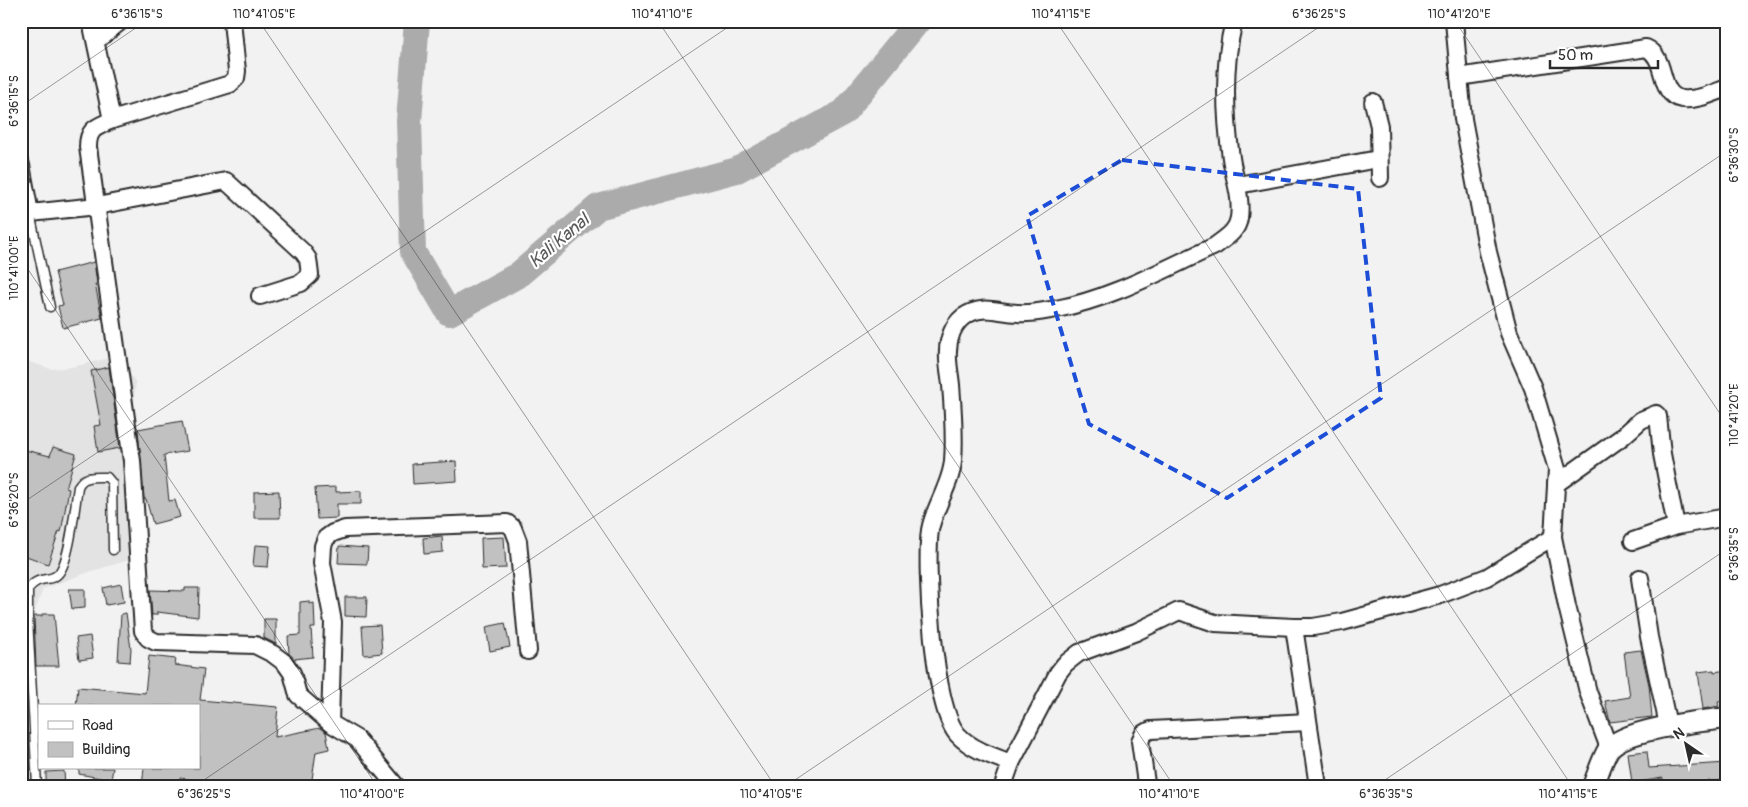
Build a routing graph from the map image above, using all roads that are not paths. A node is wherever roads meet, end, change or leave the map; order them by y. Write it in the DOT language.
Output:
graph roads {
  1 [pos="91,21"];
  2 [pos="121,21"];
  3 [pos="232,21"];
  4 [pos="1234,21"];
  5 [pos="1454,21"];
  6 [pos="96,41"];
  7 [pos="1459,77"];
  8 [pos="1727,88"];
  9 [pos="1373,102"];
  10 [pos="112,120"];
  11 [pos="1378,159"];
  12 [pos="21,165"];
  13 [pos="1380,178"];
  14 [pos="1238,185"];
  15 [pos="97,206"];
  16 [pos="25,214"];
  17 [pos="260,296"];
  18 [pos="50,307"];
  19 [pos="1556,484"];
  20 [pos="1727,517"];
  21 [pos="1676,526"];
  22 [pos="1553,537"];
  23 [pos="1633,541"];
  24 [pos="113,550"];
  25 [pos="1640,578"];
  26 [pos="1294,627"];
  27 [pos="528,650"];
  28 [pos="1727,718"];
  29 [pos="1308,722"];
  30 [pos="330,723"];
  31 [pos="1668,725"];
  32 [pos="1609,748"];
  33 [pos="1011,763"];
  34 [pos="1146,783"];
  35 [pos="21,784"];
  36 [pos="36,786"];
  37 [pos="396,786"];
  38 [pos="1003,786"];
  39 [pos="1318,786"];
  40 [pos="1593,786"];
  1 -- 6 [label="street"];
  2 -- 6 [label="street"];
  3 -- 10 [label="street"];
  4 -- 14 [label="street"];
  5 -- 7 [label="street"];
  6 -- 10 [label="street"];
  7 -- 8 [label="street"];
  7 -- 19 [label="street"];
  9 -- 11 [label="street"];
  10 -- 15 [label="street"];
  11 -- 13 [label="street"];
  11 -- 14 [label="street"];
  12 -- 16 [label="street"];
  14 -- 33 [label="street"];
  15 -- 16 [label="street"];
  15 -- 17 [label="street"];
  15 -- 30 [label="street"];
  16 -- 18 [label="lane"];
  19 -- 21 [label="street"];
  19 -- 22 [label="street"];
  20 -- 21 [label="street"];
  21 -- 23 [label="street"];
  22 -- 26 [label="street"];
  22 -- 32 [label="street"];
  24 -- 36 [label="lane"];
  25 -- 31 [label="street"];
  26 -- 29 [label="street"];
  26 -- 33 [label="street"];
  27 -- 30 [label="street"];
  28 -- 31 [label="street"];
  29 -- 34 [label="street"];
  29 -- 39 [label="street"];
  30 -- 37 [label="street"];
  31 -- 32 [label="street"];
  32 -- 40 [label="street"];
  33 -- 38 [label="street"];
  35 -- 36 [label="lane"];
}
